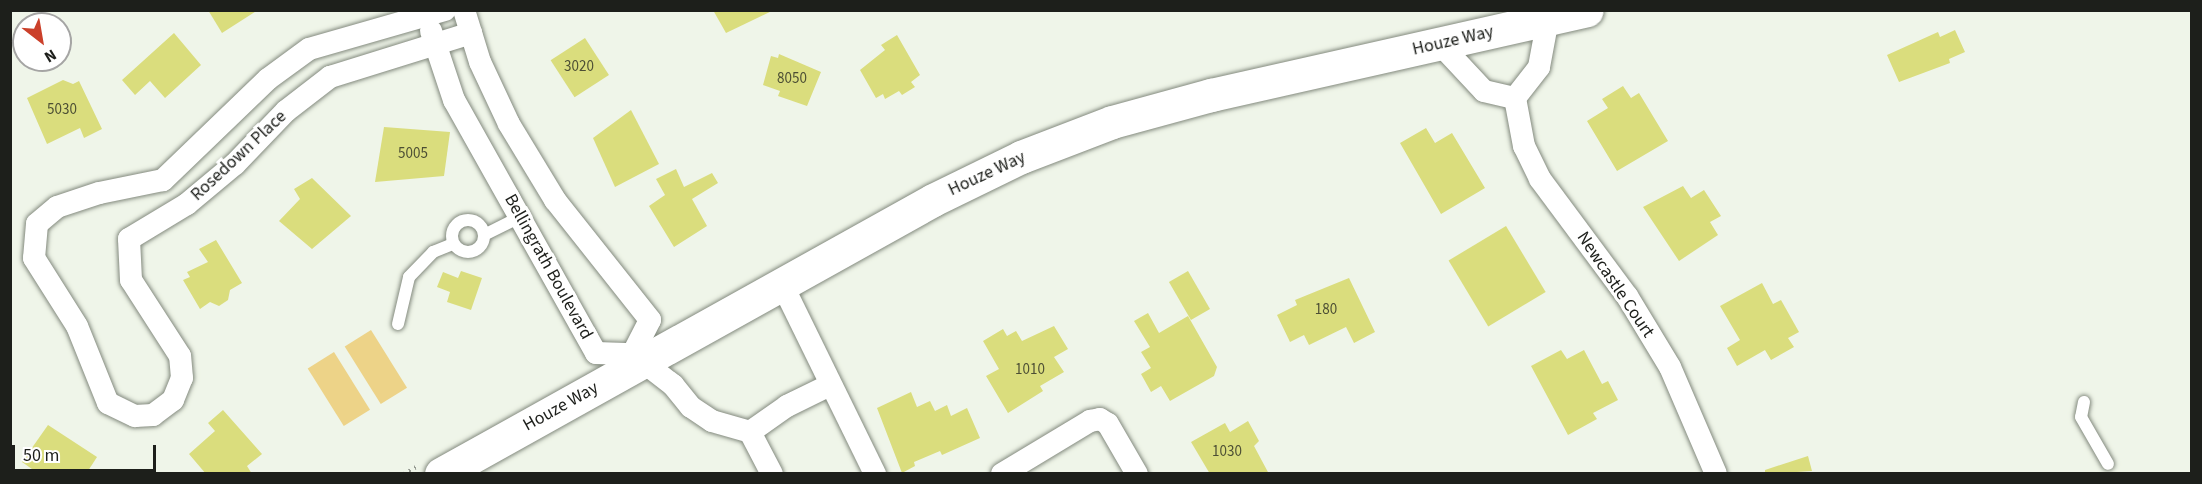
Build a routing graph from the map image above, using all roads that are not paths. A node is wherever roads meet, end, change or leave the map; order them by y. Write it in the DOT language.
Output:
graph roads {
  1 [pos="464,10"];
  2 [pos="1587,10"];
  3 [pos="432,12"];
  4 [pos="1548,19"];
  5 [pos="471,33"];
  6 [pos="1440,44"];
  7 [pos="435,46"];
  8 [pos="260,87"];
  9 [pos="1515,98"];
  10 [pos="286,111"];
  11 [pos="555,200"];
  12 [pos="520,217"];
  13 [pos="484,235"];
  14 [pos="453,244"];
  15 [pos="782,284"];
  16 [pos="398,324"];
  17 [pos="637,358"];
  18 [pos="830,385"];
  19 [pos="2084,402"];
  20 [pos="750,432"];
  21 [pos="2108,464"];
  22 [pos="441,474"];
  23 [pos="772,474"];
  24 [pos="874,474"];
  25 [pos="1002,474"];
  26 [pos="1137,474"];
  27 [pos="1716,474"];
  1 -- 5 [label="street, Bellingrath Boulevard"];
  2 -- 4 [label="street, Houze Way"];
  3 -- 7 [label="street, Bellingrath Boulevard"];
  3 -- 8 [label="street, Rosedown Place"];
  4 -- 6 [label="street, Houze Way"];
  4 -- 9 [label="street"];
  5 -- 7 [label="street, Rosedown Place"];
  5 -- 11 [label="street, Bellingrath Boulevard"];
  6 -- 9 [label="street"];
  6 -- 15 [label="street, Houze Way"];
  7 -- 10 [label="street, Rosedown Place"];
  7 -- 12 [label="street, Bellingrath Boulevard"];
  8 -- 10 [label="street"];
  8 -- 10 [label="street, Rosedown Place"];
  9 -- 27 [label="street, Newcastle Court"];
  11 -- 12 [label="street"];
  11 -- 17 [label="street, Bellingrath Boulevard"];
  12 -- 13 [label="lane"];
  12 -- 17 [label="street, Bellingrath Boulevard"];
  13 -- 14 [label="lane"];
  13 -- 14 [label="lane"];
  14 -- 16 [label="lane"];
  15 -- 17 [label="street, Houze Way"];
  15 -- 18 [label="street"];
  17 -- 20 [label="street"];
  17 -- 22 [label="street, Houze Way"];
  18 -- 20 [label="street"];
  18 -- 24 [label="street"];
  19 -- 21 [label="lane"];
  20 -- 23 [label="street"];
  25 -- 26 [label="street"];
}
